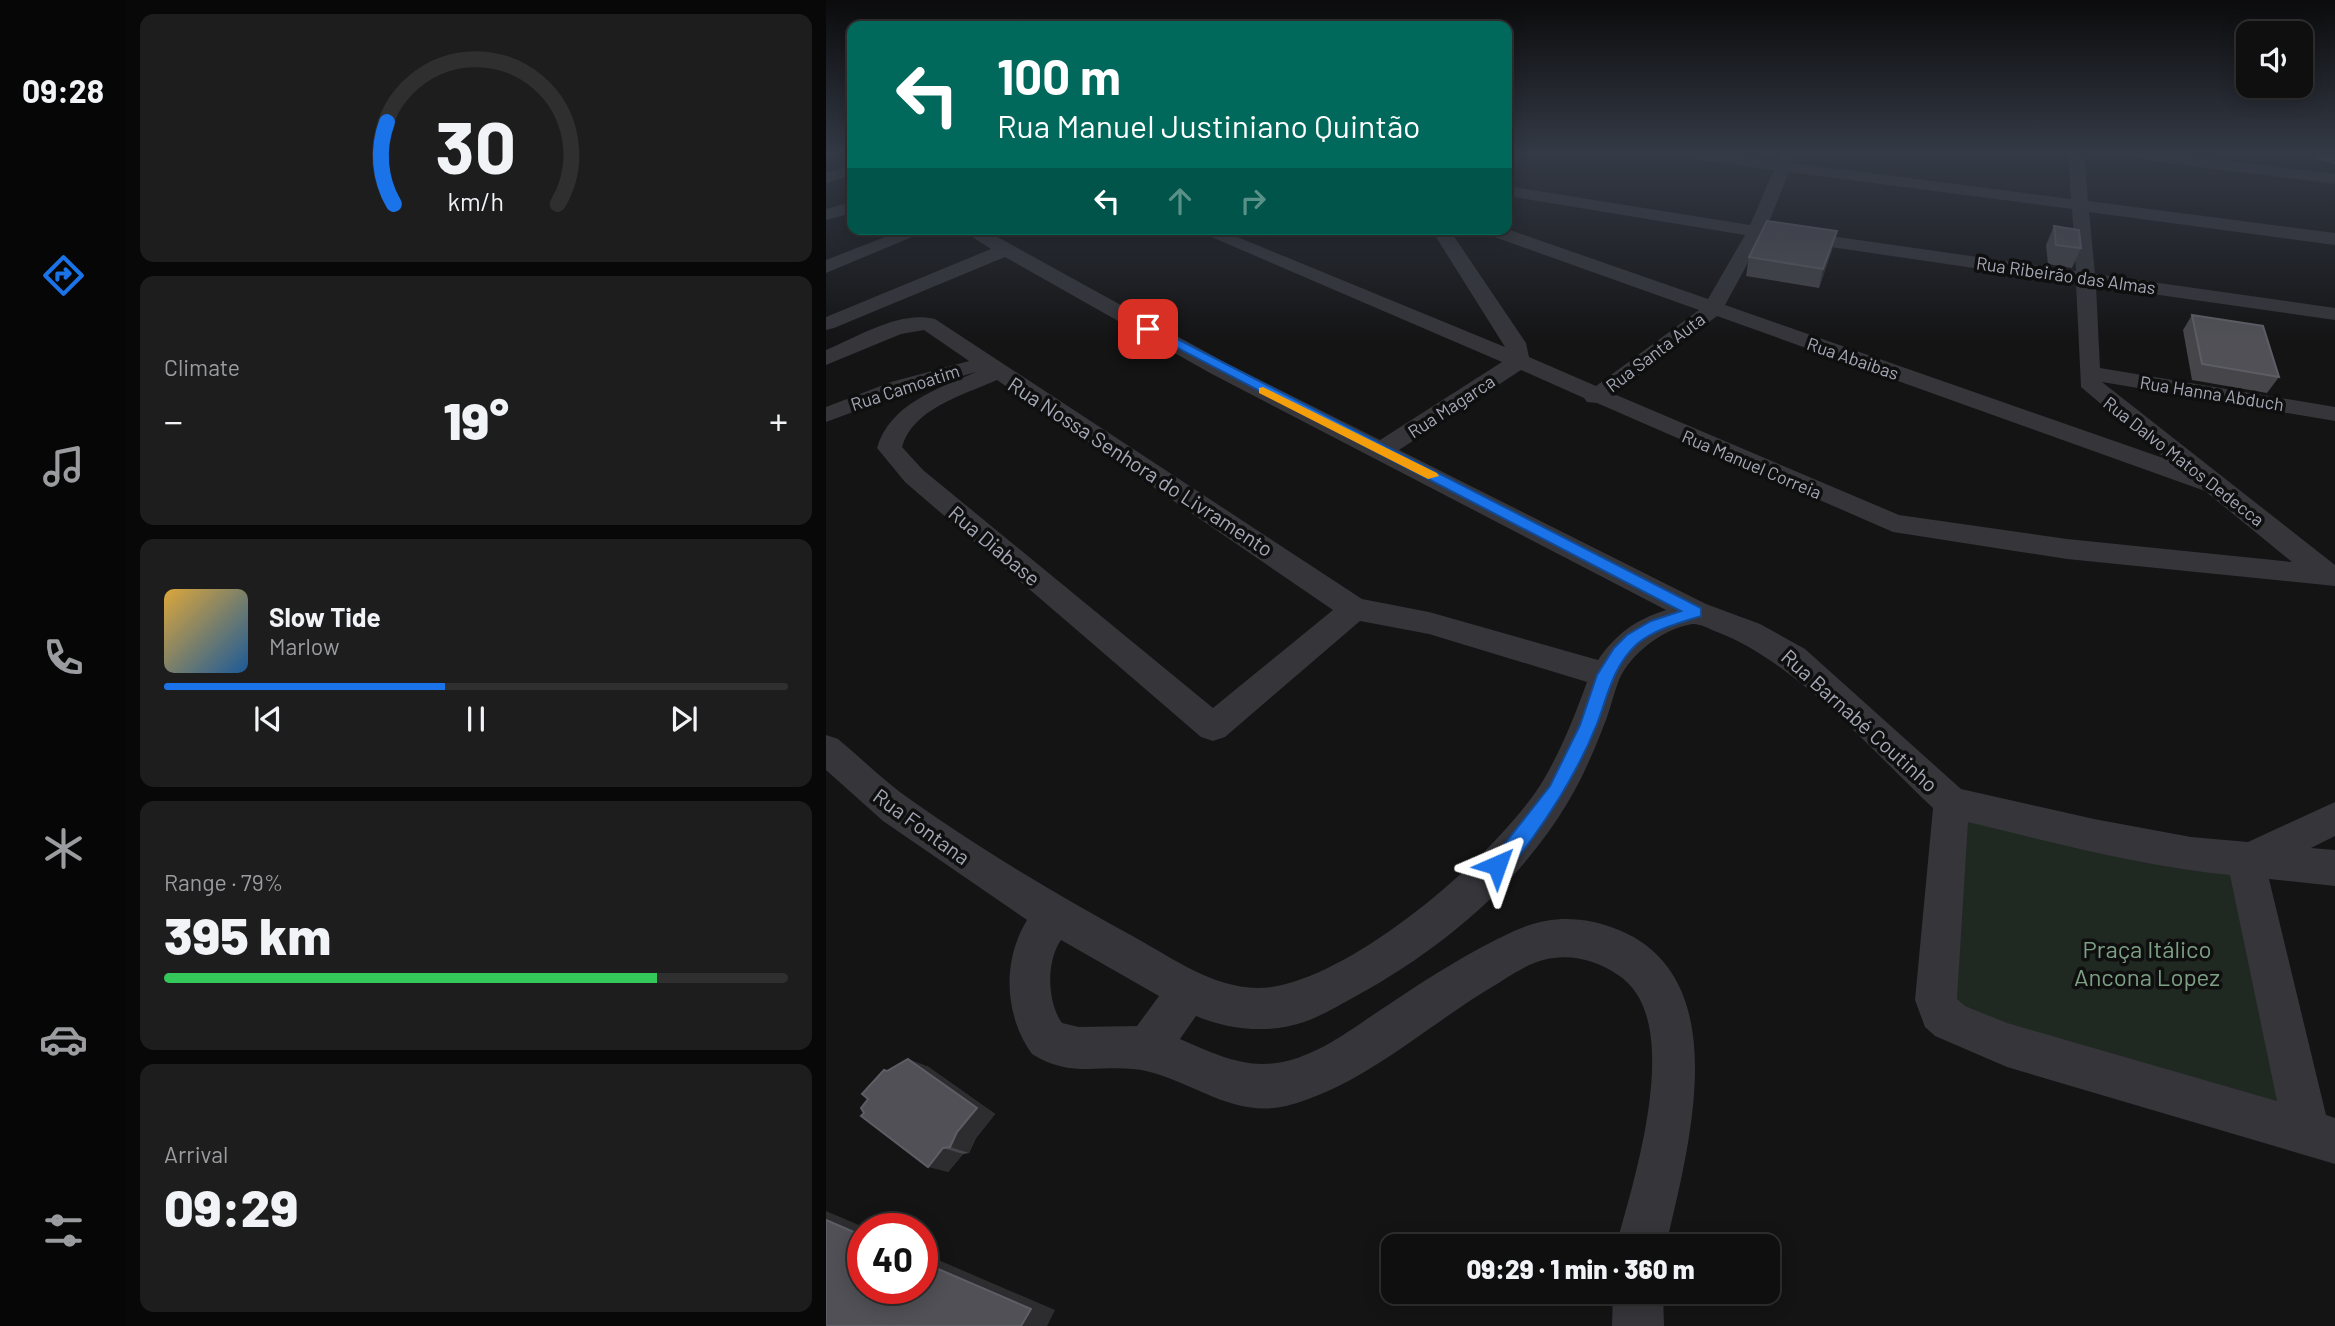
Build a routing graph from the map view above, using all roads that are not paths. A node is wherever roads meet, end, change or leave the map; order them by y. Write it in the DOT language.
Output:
graph roads {
  1 [pos="1668,217"];
  2 [pos="1762,217"];
  3 [pos="2079,217"];
  4 [pos="2173,217"];
  5 [pos="1756,231"];
  6 [pos="907,235"];
  7 [pos="978,235"];
  8 [pos="1216,235"];
  9 [pos="1444,235"];
  10 [pos="1506,235"];
  11 [pos="2335,239"];
  12 [pos="1003,251"];
  13 [pos="826,267"];
  14 [pos="2086,277"];
  15 [pos="1712,310"];
  16 [pos="2335,314"];
  17 [pos="827,324"];
  18 [pos="826,358"];
  19 [pos="1520,361"];
  20 [pos="991,367"];
  21 [pos="2089,373"];
  22 [pos="1595,397"];
  23 [pos="2335,414"];
  24 [pos="826,415"];
  25 [pos="1382,450"];
  26 [pos="2218,486"];
  27 [pos="2331,575"];
  28 [pos="1354,609"];
  29 [pos="1695,612"];
  30 [pos="1605,675"];
  31 [pos="826,750"];
  32 [pos="1951,802"];
  33 [pos="2335,818"];
  34 [pos="2246,862"];
  35 [pos="2335,868"];
  36 [pos="1038,906"];
  37 [pos="1189,990"];
  38 [pos="1147,1050"];
  39 [pos="2321,1137"];
  40 [pos="1644,1234"];
  41 [pos="1638,1304"];
  42 [pos="1639,1326"];
  1 -- 5 [label="street, Rua Ribeirão das Almas"];
  2 -- 5 [label="street, Rua Santa Auta"];
  3 -- 14 [label="street, Rua Dalvo Matos Dedecca"];
  4 -- 11 [label="street"];
  5 -- 14 [label="street, Rua Ribeirão das Almas"];
  5 -- 15 [label="street, Rua Santa Auta"];
  6 -- 13 [label="street"];
  7 -- 12 [label="street, Rua Barnabé Coutinho"];
  8 -- 19 [label="street, Rua Manuel Correia"];
  9 -- 19 [label="street"];
  10 -- 15 [label="street, Rua Abaibas"];
  12 -- 17 [label="street"];
  12 -- 25 [label="street, Rua Barnabé Coutinho"];
  14 -- 16 [label="street, Rua Ribeirão das Almas"];
  14 -- 21 [label="street, Rua Dalvo Matos Dedecca"];
  15 -- 22 [label="street, Rua Santa Auta"];
  15 -- 26 [label="street, Rua Abaibas"];
  18 -- 20 [label="street, Rua Nossa Senhora do Livramento"];
  19 -- 22 [label="street, Rua Manuel Correia"];
  19 -- 25 [label="street, Rua Magarca"];
  20 -- 24 [label="street, Rua Camoatim"];
  20 -- 28 [label="street, Rua Nossa Senhora do Livramento"];
  20 -- 28 [label="street, Rua Diabase"];
  21 -- 23 [label="street, Rua Hanna Abduch"];
  21 -- 26 [label="street, Rua Dalvo Matos Dedecca"];
  22 -- 27 [label="street, Rua Manuel Correia"];
  25 -- 29 [label="street, Rua Barnabé Coutinho"];
  26 -- 27 [label="street, Rua Dalvo Matos Dedecca"];
  28 -- 30 [label="street"];
  29 -- 30 [label="street"];
  29 -- 32 [label="street, Rua Barnabé Coutinho"];
  30 -- 37 [label="street"];
  31 -- 36 [label="street, Rua Fontana"];
  32 -- 34 [label="street"];
  32 -- 39 [label="street"];
  33 -- 34 [label="street"];
  34 -- 35 [label="street"];
  34 -- 39 [label="street"];
  36 -- 37 [label="street"];
  36 -- 38 [label="street"];
  37 -- 38 [label="street"];
  38 -- 40 [label="street"];
  41 -- 42 [label="street"];
}
